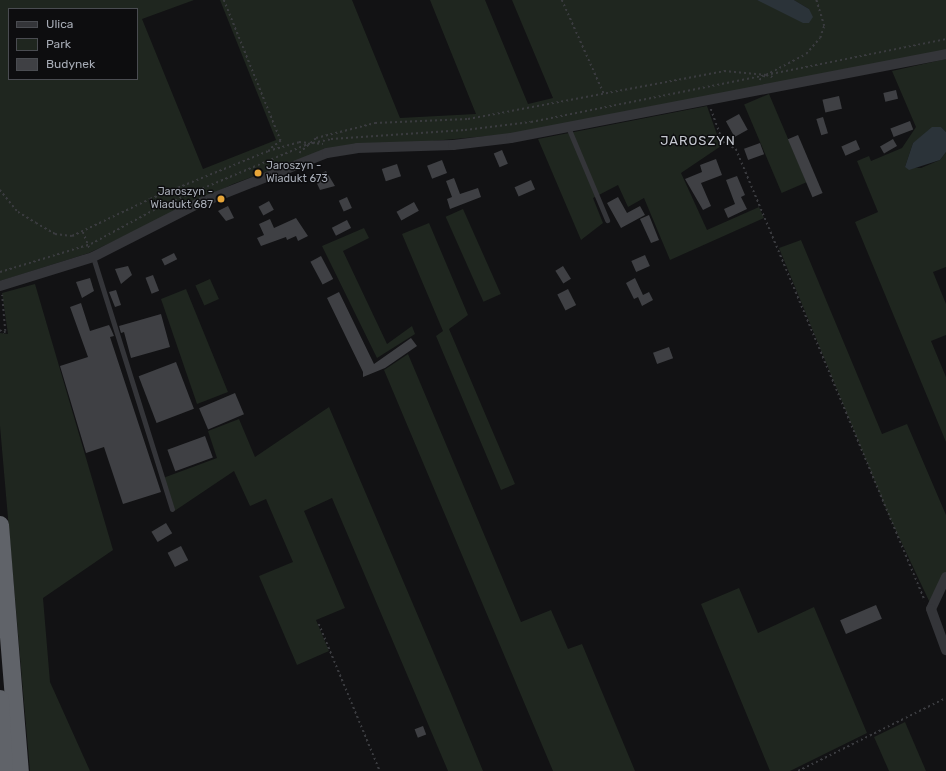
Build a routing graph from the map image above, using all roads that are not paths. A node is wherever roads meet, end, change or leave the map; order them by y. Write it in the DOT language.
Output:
graph roads {
  1 [pos="946,54"];
  2 [pos="568,127"];
  3 [pos="606,220"];
  4 [pos="93,256"];
  5 [pos="0,286"];
  6 [pos="172,509"];
  7 [pos="0,525"];
  8 [pos="946,577"];
  9 [pos="946,650"];
  10 [pos="0,699"];
  11 [pos="4,771"];
  12 [pos="20,771"];
  1 -- 2 [label="street"];
  2 -- 3 [label="lane"];
  2 -- 4 [label="street"];
  4 -- 5 [label="street"];
  4 -- 6 [label="lane"];
  7 -- 12 [label="highway"];
  8 -- 9 [label="street"];
  10 -- 11 [label="highway"];
}
